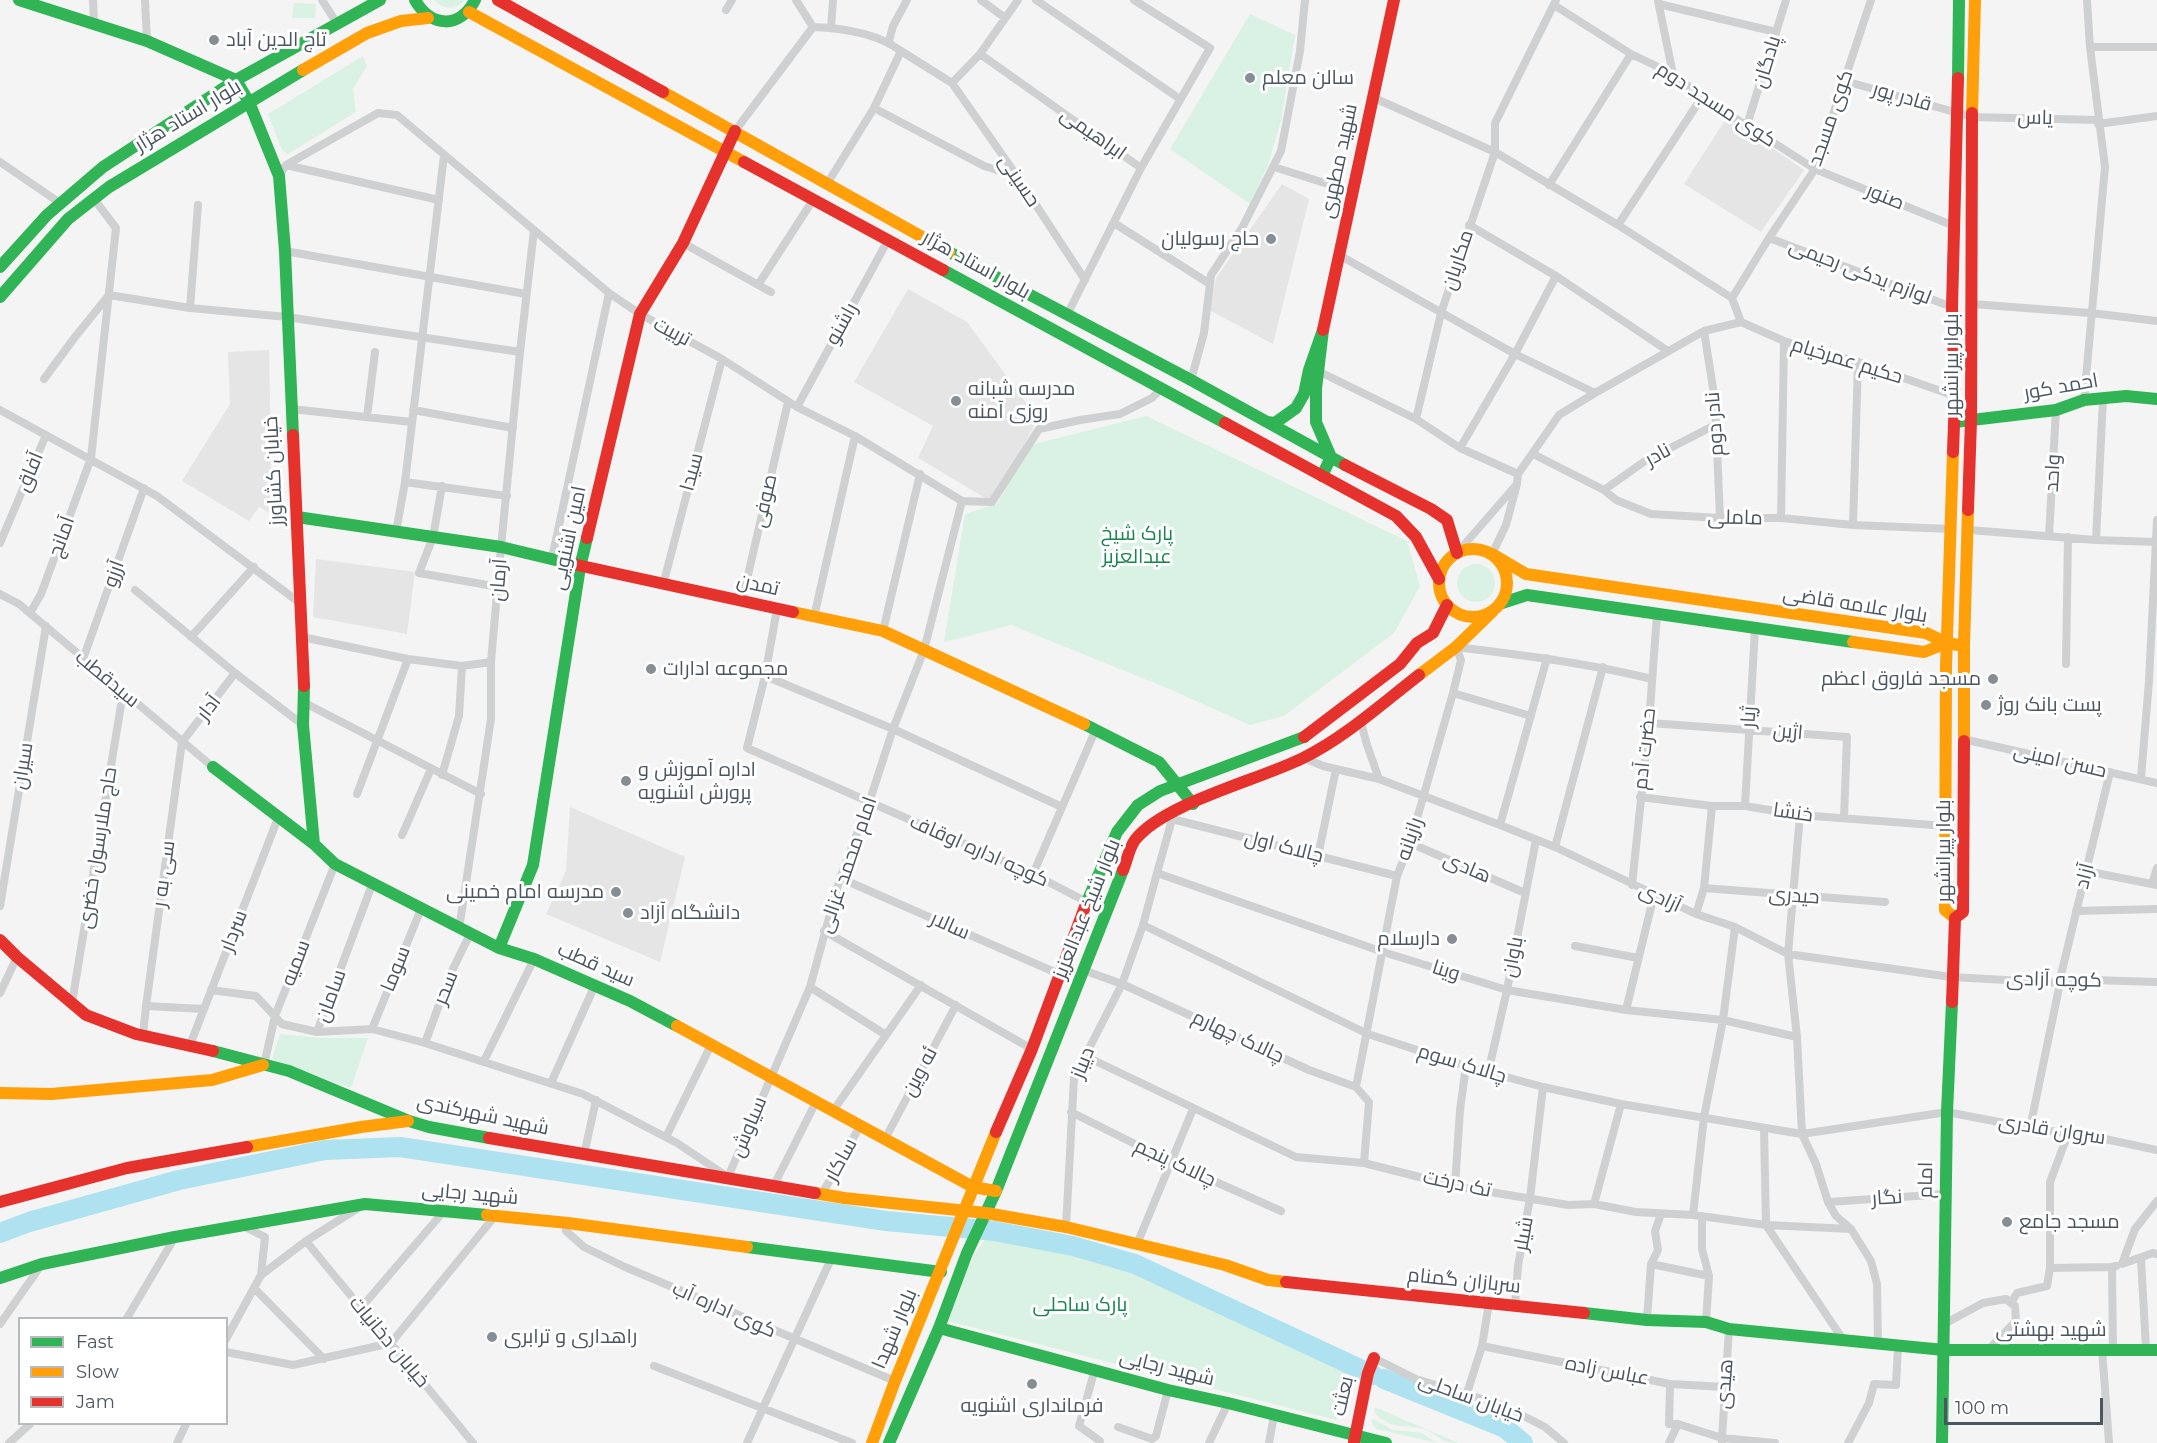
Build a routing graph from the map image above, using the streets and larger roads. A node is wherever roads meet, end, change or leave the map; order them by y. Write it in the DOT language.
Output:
graph roads {
  1 [pos="19,0"];
  2 [pos="93,0"];
  3 [pos="145,0"];
  4 [pos="322,0"];
  5 [pos="380,0"];
  6 [pos="415,0"];
  7 [pos="475,0"];
  8 [pos="498,0"];
  9 [pos="732,0"];
  10 [pos="796,0"];
  11 [pos="833,0"];
  12 [pos="907,0"];
  13 [pos="981,0"];
  14 [pos="1018,0"];
  15 [pos="1036,0"];
  16 [pos="1134,0"];
  17 [pos="1305,0"];
  18 [pos="1394,0"];
  19 [pos="1786,0"];
  20 [pos="1871,0"];
  21 [pos="1959,0"];
  22 [pos="1975,0"];
  23 [pos="2087,0"];
  24 [pos="1555,2"];
  25 [pos="1659,2"];
  26 [pos="726,10"];
  27 [pos="469,12"];
  28 [pos="428,18"];
  29 [pos="1005,18"];
  30 [pos="94,23"];
  31 [pos="338,25"];
  32 [pos="813,27"];
  33 [pos="831,28"];
  34 [pos="1776,33"];
  35 [pos="147,41"];
  36 [pos="889,41"];
  37 [pos="2090,47"];
  38 [pos="2157,47"];
  39 [pos="901,51"];
  40 [pos="980,54"];
  41 [pos="1631,54"];
  42 [pos="1673,74"];
  43 [pos="236,80"];
  44 [pos="1845,81"];
  45 [pos="952,84"];
  46 [pos="1372,97"];
  47 [pos="1702,97"];
  48 [pos="1180,99"];
  49 [pos="249,102"];
  50 [pos="874,108"];
  51 [pos="1958,114"];
  52 [pos="2157,116"];
  53 [pos="1972,117"];
  54 [pos="2098,122"];
  55 [pos="1747,125"];
  56 [pos="735,131"];
  57 [pos="1495,152"];
  58 [pos="724,153"];
  59 [pos="444,155"];
  60 [pos="0,162"];
  61 [pos="286,165"];
  62 [pos="1274,167"];
  63 [pos="1141,168"];
  64 [pos="1815,169"];
  65 [pos="279,176"];
  66 [pos="1017,176"];
  67 [pos="827,184"];
  68 [pos="1549,185"];
  69 [pos="1353,192"];
  70 [pos="94,199"];
  71 [pos="439,200"];
  72 [pos="813,200"];
  73 [pos="60,203"];
  74 [pos="198,205"];
  75 [pos="1113,223"];
  76 [pos="1469,225"];
  77 [pos="1618,225"];
  78 [pos="1954,226"];
  79 [pos="534,230"];
  80 [pos="1769,238"];
  81 [pos="888,240"];
  82 [pos="682,243"];
  83 [pos="285,251"];
  84 [pos="1339,255"];
  85 [pos="0,267"];
  86 [pos="1556,276"];
  87 [pos="429,277"];
  88 [pos="1085,280"];
  89 [pos="1210,284"];
  90 [pos="758,285"];
  91 [pos="771,292"];
  92 [pos="609,293"];
  93 [pos="526,294"];
  94 [pos="109,295"];
  95 [pos="0,297"];
  96 [pos="1732,298"];
  97 [pos="1972,304"];
  98 [pos="1952,307"];
  99 [pos="190,308"];
  100 [pos="1441,313"];
  101 [pos="2091,313"];
  102 [pos="640,314"];
  103 [pos="1067,315"];
  104 [pos="287,317"];
  105 [pos="2157,321"];
  106 [pos="1741,322"];
  107 [pos="1323,330"];
  108 [pos="1704,331"];
  109 [pos="422,337"];
  110 [pos="1784,341"];
  111 [pos="1668,351"];
  112 [pos="375,352"];
  113 [pos="519,352"];
  114 [pos="1515,354"];
  115 [pos="722,359"];
  116 [pos="1858,362"];
  117 [pos="1318,371"];
  118 [pos="45,379"];
  119 [pos="1191,380"];
  120 [pos="1162,388"];
  121 [pos="1595,393"];
  122 [pos="1955,396"];
  123 [pos="1181,399"];
  124 [pos="2103,399"];
  125 [pos="2157,399"];
  126 [pos="2084,400"];
  127 [pos="788,402"];
  128 [pos="797,407"];
  129 [pos="1296,408"];
  130 [pos="291,409"];
  131 [pos="0,410"];
  132 [pos="413,410"];
  133 [pos="2056,410"];
  134 [pos="367,417"];
  135 [pos="1416,419"];
  136 [pos="1971,420"];
  137 [pos="411,422"];
  138 [pos="1267,422"];
  139 [pos="1955,422"];
  140 [pos="1715,425"];
  141 [pos="513,428"];
  142 [pos="1284,431"];
  143 [pos="46,435"];
  144 [pos="855,436"];
  145 [pos="1460,448"];
  146 [pos="1533,454"];
  147 [pos="1287,456"];
  148 [pos="91,458"];
  149 [pos="1331,458"];
  150 [pos="920,474"];
  151 [pos="1518,474"];
  152 [pos="1322,476"];
  153 [pos="405,482"];
  154 [pos="1517,484"];
  155 [pos="442,486"];
  156 [pos="144,488"];
  157 [pos="1604,490"];
  158 [pos="507,496"];
  159 [pos="962,501"];
  160 [pos="297,517"];
  161 [pos="1720,518"];
  162 [pos="1781,518"];
  163 [pos="2157,520"];
  164 [pos="1853,525"];
  165 [pos="1951,529"];
  166 [pos="1969,530"];
  167 [pos="396,532"];
  168 [pos="2049,536"];
  169 [pos="433,537"];
  170 [pos="2068,537"];
  171 [pos="2096,540"];
  172 [pos="2156,542"];
  173 [pos="0,543"];
  174 [pos="501,547"];
  175 [pos="1457,553"];
  176 [pos="1492,554"];
  177 [pos="552,558"];
  178 [pos="254,567"];
  179 [pos="580,567"];
  180 [pos="1439,579"];
  181 [pos="663,585"];
  182 [pos="499,587"];
  183 [pos="135,590"];
  184 [pos="0,594"];
  185 [pos="742,601"];
  186 [pos="300,603"];
  187 [pos="1447,605"];
  188 [pos="1497,607"];
  189 [pos="777,609"];
  190 [pos="30,613"];
  191 [pos="1657,614"];
  192 [pos="814,617"];
  193 [pos="46,627"];
  194 [pos="1755,628"];
  195 [pos="883,631"];
  196 [pos="191,637"];
  197 [pos="302,637"];
  198 [pos="1947,644"];
  199 [pos="1964,646"];
  200 [pos="1456,647"];
  201 [pos="924,650"];
  202 [pos="83,658"];
  203 [pos="1547,658"];
  204 [pos="408,659"];
  205 [pos="491,662"];
  206 [pos="2066,664"];
  207 [pos="462,666"];
  208 [pos="1603,667"];
  209 [pos="235,673"];
  210 [pos="765,676"];
  211 [pos="1652,679"];
  212 [pos="123,693"];
  213 [pos="1453,693"];
  214 [pos="305,703"];
  215 [pos="1531,716"];
  216 [pos="1360,719"];
  217 [pos="1649,723"];
  218 [pos="303,725"];
  219 [pos="893,729"];
  220 [pos="1096,729"];
  221 [pos="1748,729"];
  222 [pos="1963,739"];
  223 [pos="379,740"];
  224 [pos="182,742"];
  225 [pos="1304,758"];
  226 [pos="213,767"];
  227 [pos="431,769"];
  228 [pos="1336,769"];
  229 [pos="2110,772"];
  230 [pos="442,775"];
  231 [pos="2141,778"];
  232 [pos="1379,779"];
  233 [pos="2157,783"];
  234 [pos="1176,784"];
  235 [pos="357,794"];
  236 [pos="481,794"];
  237 [pos="1424,795"];
  238 [pos="1640,797"];
  239 [pos="869,803"];
  240 [pos="1193,804"];
  241 [pos="1712,806"];
  242 [pos="1745,806"];
  243 [pos="1062,807"];
  244 [pos="1173,815"];
  245 [pos="1800,815"];
  246 [pos="278,818"];
  247 [pos="1844,818"];
  248 [pos="1500,825"];
  249 [pos="1946,826"];
  250 [pos="402,835"];
  251 [pos="1536,840"];
  252 [pos="1410,843"];
  253 [pos="314,844"];
  254 [pos="1555,847"];
  255 [pos="1318,856"];
  256 [pos="335,864"];
  257 [pos="2157,868"];
  258 [pos="2086,871"];
  259 [pos="1157,873"];
  260 [pos="1033,874"];
  261 [pos="1397,876"];
  262 [pos="840,878"];
  263 [pos="373,882"];
  264 [pos="2155,884"];
  265 [pos="1632,885"];
  266 [pos="1704,888"];
  267 [pos="1525,893"];
  268 [pos="1654,895"];
  269 [pos="1792,896"];
  270 [pos="1087,902"];
  271 [pos="1885,902"];
  272 [pos="0,906"];
  273 [pos="421,909"];
  274 [pos="2157,909"];
  275 [pos="2076,911"];
  276 [pos="1696,914"];
  277 [pos="1955,918"];
  278 [pos="1143,925"];
  279 [pos="1735,927"];
  280 [pos="465,932"];
  281 [pos="824,932"];
  282 [pos="0,939"];
  283 [pos="1575,946"];
  284 [pos="499,948"];
  285 [pos="1383,951"];
  286 [pos="1788,954"];
  287 [pos="17,957"];
  288 [pos="1638,958"];
  289 [pos="534,959"];
  290 [pos="1083,970"];
  291 [pos="1059,974"];
  292 [pos="1951,977"];
  293 [pos="2060,981"];
  294 [pos="2157,982"];
  295 [pos="1122,984"];
  296 [pos="921,985"];
  297 [pos="596,986"];
  298 [pos="810,987"];
  299 [pos="211,990"];
  300 [pos="1507,990"];
  301 [pos="0,993"];
  302 [pos="72,1003"];
  303 [pos="956,1005"];
  304 [pos="146,1006"];
  305 [pos="204,1009"];
  306 [pos="1626,1010"];
  307 [pos="275,1016"];
  308 [pos="1723,1020"];
  309 [pos="372,1029"];
  310 [pos="317,1032"];
  311 [pos="1368,1034"];
  312 [pos="143,1035"];
  313 [pos="886,1035"];
  314 [pos="1797,1037"];
  315 [pos="425,1043"];
  316 [pos="190,1045"];
  317 [pos="711,1045"];
  318 [pos="1032,1048"];
  319 [pos="1085,1056"];
  320 [pos="484,1061"];
  321 [pos="264,1065"];
  322 [pos="1466,1066"];
  323 [pos="1488,1073"];
  324 [pos="769,1078"];
  325 [pos="551,1083"];
  326 [pos="1356,1087"];
  327 [pos="1543,1087"];
  328 [pos="0,1093"];
  329 [pos="596,1100"];
  330 [pos="816,1102"];
  331 [pos="1621,1104"];
  332 [pos="1192,1110"];
  333 [pos="833,1111"];
  334 [pos="1071,1112"];
  335 [pos="1947,1112"];
  336 [pos="1704,1118"];
  337 [pos="409,1121"];
  338 [pos="860,1126"];
  339 [pos="2030,1128"];
  340 [pos="1764,1129"];
  341 [pos="1802,1134"];
  342 [pos="2068,1134"];
  343 [pos="666,1137"];
  344 [pos="885,1139"];
  345 [pos="2157,1150"];
  346 [pos="584,1155"];
  347 [pos="1171,1162"];
  348 [pos="1364,1163"];
  349 [pos="728,1177"];
  350 [pos="774,1185"];
  351 [pos="1455,1186"];
  352 [pos="973,1187"];
  353 [pos="996,1191"];
  354 [pos="822,1194"];
  355 [pos="1946,1194"];
  356 [pos="1530,1198"];
  357 [pos="2157,1201"];
  358 [pos="0,1202"];
  359 [pos="1828,1202"];
  360 [pos="365,1204"];
  361 [pos="1594,1204"];
  362 [pos="1281,1210"];
  363 [pos="444,1211"];
  364 [pos="962,1215"];
  365 [pos="1660,1215"];
  366 [pos="495,1216"];
  367 [pos="1698,1216"];
  368 [pos="984,1218"];
  369 [pos="568,1223"];
  370 [pos="1766,1225"];
  371 [pos="243,1226"];
  372 [pos="1066,1227"];
  373 [pos="1851,1229"];
  374 [pos="957,1231"];
  375 [pos="176,1237"];
  376 [pos="306,1241"];
  377 [pos="1137,1244"];
  378 [pos="2157,1254"];
  379 [pos="831,1259"];
  380 [pos="2140,1259"];
  381 [pos="42,1264"];
  382 [pos="1652,1264"];
  383 [pos="2122,1264"];
  384 [pos="2112,1267"];
  385 [pos="2050,1268"];
  386 [pos="941,1272"];
  387 [pos="261,1275"];
  388 [pos="1709,1276"];
  389 [pos="0,1278"];
  390 [pos="255,1289"];
  391 [pos="1489,1303"];
  392 [pos="2011,1303"];
  393 [pos="1515,1306"];
  394 [pos="360,1309"];
  395 [pos="128,1317"];
  396 [pos="1647,1320"];
  397 [pos="1706,1322"];
  398 [pos="0,1324"];
  399 [pos="1944,1324"];
  400 [pos="939,1328"];
  401 [pos="1729,1329"];
  402 [pos="228,1336"];
  403 [pos="793,1340"];
  404 [pos="1845,1341"];
  405 [pos="391,1343"];
  406 [pos="1878,1344"];
  407 [pos="1482,1346"];
  408 [pos="1898,1346"];
  409 [pos="2107,1349"];
  410 [pos="1944,1350"];
  411 [pos="1988,1350"];
  412 [pos="2152,1350"];
  413 [pos="228,1352"];
  414 [pos="324,1359"];
  415 [pos="1374,1359"];
  416 [pos="654,1366"];
  417 [pos="1095,1369"];
  418 [pos="895,1381"];
  419 [pos="1670,1384"];
  420 [pos="1725,1387"];
  421 [pos="1168,1390"];
  422 [pos="1467,1393"];
  423 [pos="1228,1403"];
  424 [pos="763,1408"];
  425 [pos="1274,1415"];
  426 [pos="1678,1424"];
  427 [pos="29,1425"];
  428 [pos="186,1425"];
  429 [pos="1118,1427"];
  430 [pos="1354,1439"];
  431 [pos="1722,1441"];
  432 [pos="9,1443"];
  433 [pos="177,1443"];
  434 [pos="473,1443"];
  435 [pos="747,1443"];
  436 [pos="852,1443"];
  437 [pos="872,1443"];
  438 [pos="889,1443"];
  439 [pos="1099,1443"];
  440 [pos="1209,1443"];
  441 [pos="1269,1443"];
  442 [pos="1386,1443"];
  443 [pos="1563,1443"];
  444 [pos="1669,1443"];
  445 [pos="1775,1443"];
  446 [pos="1848,1443"];
  447 [pos="1942,1443"];
  448 [pos="2109,1443"];
  1 -- 30 [label="street"];
  2 -- 30 [label="street"];
  3 -- 35 [label="street"];
  4 -- 31 [label="street"];
  5 -- 31 [label="street, بلوار استاد هژار"];
  6 -- 28 [label="street"];
  7 -- 27 [label="street"];
  8 -- 56 [label="street, بلوار استاد هژار"];
  9 -- 26 [label="street"];
  10 -- 32 [label="street"];
  11 -- 33 [label="street"];
  12 -- 36 [label="street"];
  13 -- 29 [label="street"];
  14 -- 29 [label="street"];
  15 -- 48 [label="street"];
  16 -- 48 [label="street, ابراهیمی"];
  17 -- 62 [label="street"];
  18 -- 46 [label="street, شهید مطهری"];
  19 -- 34 [label="street, پادگان"];
  20 -- 44 [label="street, کوی مسجد"];
  21 -- 51 [label="street, بلوار پیرانشهر"];
  22 -- 53 [label="street, بلوار پیرانشهر"];
  23 -- 37 [label="street"];
  24 -- 41 [label="street, کوی مسجد دوم"];
  24 -- 57 [label="street, مکاریان"];
  25 -- 34 [label="street"];
  25 -- 42 [label="street"];
  27 -- 28 [label="street, بلوار استاد هژار"];
  27 -- 58 [label="street, بلوار استاد هژار"];
  28 -- 49 [label="street, بلوار استاد هژار"];
  29 -- 40 [label="street"];
  30 -- 35 [label="street"];
  31 -- 43 [label="street, بلوار استاد هژار"];
  32 -- 33 [label="street"];
  32 -- 56 [label="street"];
  33 -- 36 [label="street"];
  34 -- 55 [label="street, پادگان"];
  35 -- 43 [label="street"];
  36 -- 39 [label="street"];
  37 -- 38 [label="street"];
  37 -- 54 [label="street"];
  39 -- 45 [label="street"];
  39 -- 50 [label="street"];
  40 -- 45 [label="street"];
  40 -- 63 [label="street, ابراهیمی"];
  41 -- 42 [label="street, کوی مسجد دوم"];
  41 -- 68 [label="street"];
  42 -- 47 [label="street, کوی مسجد دوم"];
  43 -- 49 [label="street, خیابان کشاورز"];
  43 -- 73 [label="street, بلوار استاد هژار"];
  44 -- 51 [label="street, قادر پور"];
  44 -- 64 [label="street, کوی مسجد"];
  45 -- 66 [label="street, حسینی"];
  46 -- 57 [label="street"];
  46 -- 69 [label="street, شهید مطهری"];
  47 -- 55 [label="street, کوی مسجد دوم"];
  47 -- 77 [label="street"];
  48 -- 63 [label="street, ابراهیمی"];
  49 -- 65 [label="street, خیابان کشاورز"];
  49 -- 70 [label="street, بلوار استاد هژار"];
  50 -- 66 [label="street"];
  50 -- 67 [label="street"];
  51 -- 53 [label="street, قادر پور"];
  51 -- 78 [label="street, بلوار پیرانشهر"];
  52 -- 54 [label="street, یاس"];
  53 -- 54 [label="street, یاس"];
  53 -- 97 [label="street, بلوار پیرانشهر"];
  54 -- 101 [label="street"];
  55 -- 64 [label="street, کوی مسجد دوم"];
  56 -- 58 [label="street, امین اشنویی"];
  56 -- 67 [label="street, بلوار استاد هژار"];
  57 -- 68 [label="street"];
  57 -- 76 [label="street, مکاریان"];
  58 -- 72 [label="street, بلوار استاد هژار"];
  58 -- 82 [label="street, امین اشنویی"];
  59 -- 61 [label="street, تربیت"];
  59 -- 71 [label="street"];
  59 -- 79 [label="street, تربیت"];
  60 -- 73 [label="street"];
  61 -- 65 [label="street, تربیت"];
  61 -- 71 [label="street"];
  62 -- 69 [label="street"];
  62 -- 89 [label="street"];
  63 -- 75 [label="street"];
  64 -- 78 [label="street, صنور"];
  64 -- 80 [label="street, کوی مسجد"];
  65 -- 83 [label="street, خیابان کشاورز"];
  66 -- 88 [label="street, حسینی"];
  67 -- 103 [label="street, بلوار استاد هژار"];
  68 -- 77 [label="street"];
  69 -- 84 [label="street, شهید مطهری"];
  70 -- 94 [label="street, آمانج"];
  70 -- 95 [label="street, بلوار استاد هژار"];
  71 -- 87 [label="street"];
  72 -- 81 [label="street, بلوار استاد هژار"];
  72 -- 90 [label="street"];
  73 -- 85 [label="street, بلوار استاد هژار"];
  74 -- 99 [label="street"];
  75 -- 88 [label="street"];
  75 -- 89 [label="street"];
  76 -- 86 [label="street"];
  76 -- 100 [label="street, مکاریان"];
  77 -- 96 [label="street"];
  78 -- 98 [label="street, بلوار پیرانشهر"];
  79 -- 92 [label="street, تربیت"];
  79 -- 93 [label="street, آرمان"];
  80 -- 96 [label="street, کوی مسجد"];
  80 -- 98 [label="street, لوازم یدکی رحیمی"];
  81 -- 120 [label="street, بلوار استاد هژار"];
  81 -- 128 [label="street, راشنو"];
  82 -- 90 [label="street"];
  82 -- 102 [label="street, امین اشنویی"];
  83 -- 87 [label="street"];
  83 -- 104 [label="street, خیابان کشاورز"];
  84 -- 100 [label="street"];
  84 -- 107 [label="street, شهید مطهری"];
  86 -- 111 [label="street"];
  86 -- 114 [label="street"];
  87 -- 93 [label="street"];
  87 -- 109 [label="street"];
  88 -- 103 [label="street"];
  89 -- 119 [label="street"];
  90 -- 91 [label="street"];
  92 -- 102 [label="street, تربیت"];
  92 -- 177 [label="street"];
  93 -- 113 [label="street, آرمان"];
  94 -- 99 [label="street"];
  94 -- 118 [label="street"];
  94 -- 148 [label="street, آمانج"];
  96 -- 106 [label="street"];
  97 -- 101 [label="street"];
  97 -- 136 [label="street, بلوار پیرانشهر"];
  98 -- 122 [label="street, بلوار پیرانشهر"];
  99 -- 104 [label="street"];
  100 -- 114 [label="street"];
  100 -- 135 [label="street, مکاریان"];
  101 -- 105 [label="street"];
  101 -- 126 [label="street"];
  102 -- 115 [label="street, تربیت"];
  102 -- 179 [label="street, امین اشنویی"];
  103 -- 119 [label="street, بلوار استاد هژار"];
  104 -- 109 [label="street"];
  104 -- 130 [label="street, خیابان کشاورز"];
  106 -- 108 [label="street"];
  106 -- 110 [label="street, حکیم عمرخیام"];
  107 -- 117 [label="street"];
  107 -- 129 [label="street"];
  108 -- 111 [label="street"];
  108 -- 140 [label="street, نادر دوم"];
  109 -- 113 [label="street"];
  109 -- 132 [label="street"];
  110 -- 116 [label="street, حکیم عمرخیام"];
  110 -- 162 [label="street"];
  111 -- 121 [label="street"];
  112 -- 134 [label="street"];
  113 -- 141 [label="street, آرمان"];
  114 -- 121 [label="street"];
  114 -- 145 [label="street"];
  115 -- 127 [label="street, تربیت"];
  115 -- 181 [label="street, سیدا"];
  116 -- 122 [label="street, حکیم عمرخیام"];
  116 -- 164 [label="street"];
  117 -- 135 [label="street"];
  117 -- 149 [label="street"];
  119 -- 123 [label="street"];
  119 -- 138 [label="street, بلوار استاد هژار"];
  120 -- 123 [label="street, بلوار استاد هژار"];
  120 -- 159 [label="street"];
  121 -- 146 [label="street"];
  122 -- 139 [label="street, بلوار پیرانشهر"];
  123 -- 147 [label="street, بلوار استاد هژار"];
  124 -- 125 [label="street, احمد کور"];
  124 -- 126 [label="street, احمد کور"];
  124 -- 171 [label="street"];
  126 -- 133 [label="street, احمد کور"];
  127 -- 128 [label="street, تربیت"];
  127 -- 185 [label="street, صوفی"];
  128 -- 144 [label="street, تربیت"];
  129 -- 138 [label="street"];
  129 -- 142 [label="street"];
  130 -- 134 [label="street"];
  130 -- 160 [label="street, خیابان کشاورز"];
  131 -- 143 [label="street"];
  132 -- 137 [label="street"];
  132 -- 141 [label="street"];
  133 -- 136 [label="street, احمد کور"];
  133 -- 168 [label="street, واحد"];
  134 -- 137 [label="street"];
  135 -- 145 [label="street"];
  136 -- 139 [label="street, احمد کور"];
  136 -- 166 [label="street, بلوار پیرانشهر"];
  137 -- 153 [label="street"];
  138 -- 142 [label="street, بلوار استاد هژار"];
  139 -- 165 [label="street, بلوار پیرانشهر"];
  140 -- 157 [label="street, نادر"];
  140 -- 161 [label="street, نادر دوم"];
  141 -- 158 [label="street, آرمان"];
  142 -- 147 [label="street"];
  142 -- 149 [label="street, بلوار استاد هژار"];
  143 -- 148 [label="street"];
  143 -- 173 [label="street, آفاق"];
  144 -- 150 [label="street, تربیت"];
  144 -- 192 [label="street"];
  145 -- 151 [label="street"];
  146 -- 151 [label="street"];
  146 -- 157 [label="street, ماملی"];
  147 -- 152 [label="street, بلوار استاد هژار"];
  148 -- 156 [label="street"];
  148 -- 190 [label="street, آمانج"];
  149 -- 152 [label="street"];
  149 -- 175 [label="street, بلوار استاد هژار"];
  150 -- 159 [label="street, تربیت"];
  150 -- 195 [label="street"];
  151 -- 154 [label="street"];
  152 -- 180 [label="street, بلوار استاد هژار"];
  153 -- 155 [label="street"];
  153 -- 167 [label="street"];
  154 -- 175 [label="street"];
  154 -- 176 [label="street"];
  155 -- 158 [label="street"];
  155 -- 169 [label="street"];
  156 -- 178 [label="street"];
  156 -- 202 [label="street, آرزو"];
  157 -- 161 [label="street, ماملی"];
  158 -- 174 [label="street, آرمان"];
  159 -- 201 [label="street"];
  160 -- 167 [label="street, تمدن"];
  160 -- 186 [label="street, خیابان کشاورز"];
  161 -- 162 [label="street, ماملی"];
  162 -- 164 [label="street, ماملی"];
  163 -- 172 [label="street"];
  164 -- 165 [label="street, ماملی"];
  165 -- 198 [label="street, بلوار پیرانشهر"];
  166 -- 168 [label="street"];
  166 -- 199 [label="street, بلوار پیرانشهر"];
  167 -- 169 [label="street, تمدن"];
  168 -- 170 [label="street"];
  169 -- 174 [label="street, تمدن"];
  169 -- 182 [label="street"];
  170 -- 171 [label="street"];
  170 -- 206 [label="street"];
  171 -- 172 [label="street"];
  172 -- 231 [label="street"];
  174 -- 177 [label="street, تمدن"];
  174 -- 182 [label="street, آرمان"];
  175 -- 176 [label="street"];
  175 -- 180 [label="street"];
  176 -- 188 [label="street"];
  176 -- 198 [label="street, بلوار علامه قاضی"];
  177 -- 179 [label="street, تمدن"];
  178 -- 186 [label="street"];
  178 -- 196 [label="street"];
  179 -- 181 [label="street, تمدن"];
  179 -- 284 [label="street, امین اشنویی"];
  180 -- 187 [label="street"];
  181 -- 185 [label="street, تمدن"];
  182 -- 205 [label="street, آرمان"];
  183 -- 196 [label="street"];
  184 -- 190 [label="street, سیدقطب"];
  185 -- 189 [label="street, تمدن"];
  186 -- 197 [label="street, خیابان کشاورز"];
  187 -- 188 [label="street"];
  187 -- 234 [label="street, بلوار شیخ عبدالعزیز"];
  188 -- 191 [label="street, بلوار علامه قاضی"];
  188 -- 200 [label="street, بلوار شیخ عبدالعزیز"];
  189 -- 192 [label="street, تمدن"];
  189 -- 210 [label="street"];
  190 -- 193 [label="street, سیدقطب"];
  191 -- 194 [label="street, بلوار علامه قاضی"];
  191 -- 211 [label="street, حضرت آدم"];
  192 -- 195 [label="street, تمدن"];
  193 -- 202 [label="street, سیدقطب"];
  193 -- 272 [label="street, سیران"];
  194 -- 198 [label="street, بلوار علامه قاضی"];
  194 -- 221 [label="street, ژیار"];
  195 -- 201 [label="street, تمدن"];
  196 -- 209 [label="street"];
  197 -- 204 [label="street"];
  197 -- 214 [label="street, خیابان کشاورز"];
  198 -- 199 [label="street"];
  198 -- 249 [label="street, بلوار پیرانشهر"];
  199 -- 222 [label="street, بلوار پیرانشهر"];
  200 -- 203 [label="street"];
  200 -- 213 [label="street, رازیانه"];
  200 -- 216 [label="street, بلوار شیخ عبدالعزیز"];
  201 -- 219 [label="street, امام محمد غزالی"];
  201 -- 220 [label="street, تمدن"];
  202 -- 212 [label="street, سیدقطب"];
  203 -- 208 [label="street"];
  203 -- 215 [label="street"];
  204 -- 207 [label="street"];
  204 -- 223 [label="street"];
  205 -- 207 [label="street"];
  205 -- 236 [label="street, آرمان"];
  207 -- 230 [label="street"];
  208 -- 211 [label="street"];
  208 -- 254 [label="street"];
  209 -- 218 [label="street"];
  209 -- 224 [label="street, آدار"];
  210 -- 219 [label="street"];
  210 -- 239 [label="street, کوچه اداره اوقاف"];
  211 -- 217 [label="street, حضرت آدم"];
  212 -- 224 [label="street, سیدقطب"];
  212 -- 302 [label="street, حاج ملارسول خضری"];
  213 -- 215 [label="street"];
  213 -- 237 [label="street, رازیانه"];
  214 -- 218 [label="street, خیابان کشاورز"];
  214 -- 223 [label="street"];
  215 -- 248 [label="street"];
  216 -- 225 [label="street, بلوار شیخ عبدالعزیز"];
  216 -- 232 [label="street"];
  217 -- 221 [label="street, اژین"];
  217 -- 238 [label="street, حضرت آدم"];
  218 -- 253 [label="street, خیابان کشاورز"];
  219 -- 239 [label="street, امام محمد غزالی"];
  219 -- 243 [label="street"];
  220 -- 234 [label="street, تمدن"];
  220 -- 243 [label="street"];
  221 -- 242 [label="street, ژیار"];
  221 -- 247 [label="street, اژین"];
  222 -- 229 [label="street, حسن امینی"];
  222 -- 277 [label="street, بلوار پیرانشهر"];
  223 -- 227 [label="street"];
  223 -- 235 [label="street"];
  224 -- 226 [label="street, سیدقطب"];
  224 -- 304 [label="street, سی به ر"];
  225 -- 228 [label="street, آزادی"];
  225 -- 240 [label="street, بلوار شیخ عبدالعزیز"];
  226 -- 246 [label="street, سید قطب"];
  227 -- 230 [label="street"];
  227 -- 250 [label="street"];
  228 -- 232 [label="street, آزادی"];
  228 -- 255 [label="street"];
  229 -- 231 [label="street, حسن امینی"];
  229 -- 258 [label="street, آزاد"];
  230 -- 236 [label="street"];
  231 -- 233 [label="street, حسن امینی"];
  232 -- 237 [label="street, آزادی"];
  234 -- 240 [label="street, تمدن"];
  234 -- 270 [label="street, بلوار شیخ عبدالعزیز"];
  236 -- 280 [label="street, آرمان"];
  237 -- 248 [label="street, آزادی"];
  237 -- 252 [label="street, رازیانه"];
  238 -- 241 [label="street, خنشا"];
  238 -- 265 [label="street, حضرت آدم"];
  239 -- 260 [label="street, کوچه اداره اوقاف"];
  239 -- 262 [label="street, امام محمد غزالی"];
  240 -- 244 [label="street, بلوار شیخ عبدالعزیز"];
  241 -- 242 [label="street, خنشا"];
  241 -- 266 [label="street"];
  242 -- 245 [label="street, خنشا"];
  243 -- 260 [label="street"];
  244 -- 255 [label="street, چالاک اول"];
  244 -- 259 [label="street"];
  244 -- 290 [label="street, بلوار شیخ عبدالعزیز"];
  245 -- 247 [label="street, خنشا"];
  245 -- 269 [label="street"];
  246 -- 253 [label="street, سید قطب"];
  246 -- 299 [label="street, سردار"];
  247 -- 249 [label="street, خنشا"];
  248 -- 251 [label="street, آزادی"];
  249 -- 277 [label="street, بلوار پیرانشهر"];
  251 -- 254 [label="street, آزادی"];
  251 -- 267 [label="street, باوان"];
  252 -- 261 [label="street, رازیانه"];
  252 -- 267 [label="street, هادی"];
  253 -- 256 [label="street, سید قطب"];
  254 -- 265 [label="street, آزادی"];
  255 -- 261 [label="street, چالاک اول"];
  256 -- 263 [label="street, سید قطب"];
  256 -- 307 [label="street, سمیه"];
  257 -- 264 [label="street"];
  258 -- 264 [label="street"];
  258 -- 275 [label="street, آزاد"];
  259 -- 278 [label="street"];
  259 -- 285 [label="street, وینا"];
  260 -- 270 [label="street, کوچه اداره اوقاف"];
  261 -- 285 [label="street, رازیانه"];
  262 -- 281 [label="street, امام محمد غزالی"];
  262 -- 291 [label="street, سالار"];
  263 -- 273 [label="street, سید قطب"];
  263 -- 310 [label="street, سامان"];
  265 -- 268 [label="street, آزادی"];
  266 -- 269 [label="street, حیدری"];
  266 -- 276 [label="street"];
  267 -- 300 [label="street, باوان"];
  268 -- 276 [label="street, آزادی"];
  268 -- 288 [label="street"];
  269 -- 271 [label="street, حیدری"];
  269 -- 286 [label="street"];
  270 -- 291 [label="street, بلوار شیخ عبدالعزیز"];
  273 -- 280 [label="street, سید قطب"];
  273 -- 309 [label="street, سوما"];
  274 -- 275 [label="street"];
  275 -- 293 [label="street, آزاد"];
  276 -- 279 [label="street, آزادی"];
  277 -- 292 [label="street, امام"];
  278 -- 295 [label="street, دیباز"];
  278 -- 311 [label="street, چالاک سوم"];
  279 -- 286 [label="street, آزادی"];
  279 -- 308 [label="street"];
  280 -- 284 [label="street, سید قطب"];
  280 -- 315 [label="street, سحر"];
  281 -- 296 [label="street"];
  281 -- 298 [label="street, امام محمد غزالی"];
  282 -- 287 [label="street, شهید شهرکندی"];
  283 -- 288 [label="street"];
  284 -- 289 [label="street, سید قطب"];
  285 -- 300 [label="street, وینا"];
  285 -- 311 [label="street, رازیانه"];
  286 -- 292 [label="street, آزادی"];
  286 -- 314 [label="street"];
  287 -- 301 [label="street"];
  287 -- 302 [label="street, شهید شهرکندی"];
  288 -- 306 [label="street"];
  289 -- 297 [label="street, سید قطب"];
  289 -- 320 [label="street"];
  290 -- 295 [label="street"];
  290 -- 353 [label="street, بلوار شیخ عبدالعزیز"];
  291 -- 318 [label="street, بلوار شیخ عبدالعزیز"];
  292 -- 293 [label="street, کوچه آزادی"];
  292 -- 335 [label="street, امام"];
  293 -- 294 [label="street, کوچه آزادی"];
  293 -- 339 [label="street, آزاد"];
  295 -- 319 [label="street, دیباز"];
  295 -- 326 [label="street, چالاک چهارم"];
  296 -- 303 [label="street"];
  296 -- 313 [label="street"];
  297 -- 317 [label="street, سید قطب"];
  297 -- 325 [label="street"];
  298 -- 313 [label="street"];
  298 -- 324 [label="street, امام محمد غزالی"];
  299 -- 305 [label="street, سردار"];
  299 -- 307 [label="street, سامان"];
  300 -- 306 [label="street, وینا"];
  300 -- 323 [label="street, باوان"];
  302 -- 312 [label="street, شهید شهرکندی"];
  303 -- 318 [label="street"];
  303 -- 344 [label="street, ئه وین"];
  304 -- 305 [label="street"];
  304 -- 312 [label="street, سی به ر"];
  305 -- 316 [label="street, سردار"];
  306 -- 308 [label="street, وینا"];
  307 -- 310 [label="street, سامان"];
  307 -- 321 [label="street, سمیه"];
  308 -- 314 [label="street, وینا"];
  308 -- 336 [label="street"];
  309 -- 310 [label="street"];
  309 -- 315 [label="street"];
  311 -- 322 [label="street, چالاک سوم"];
  311 -- 326 [label="street, رازیانه"];
  312 -- 316 [label="street, شهید شهرکندی"];
  313 -- 333 [label="street"];
  314 -- 341 [label="street"];
  315 -- 320 [label="street"];
  316 -- 321 [label="street, شهید شهرکندی"];
  317 -- 324 [label="street, سید قطب"];
  317 -- 343 [label="street"];
  318 -- 352 [label="street, بلوار شیخ عبدالعزیز"];
  319 -- 332 [label="street, تک درخت"];
  319 -- 334 [label="street, دیباز"];
  320 -- 325 [label="street"];
  321 -- 328 [label="street"];
  321 -- 337 [label="street, شهید شهرکندی"];
  322 -- 323 [label="street, چالاک سوم"];
  322 -- 351 [label="street"];
  323 -- 327 [label="street, چالاک سوم"];
  324 -- 330 [label="street, سید قطب"];
  324 -- 349 [label="street, سیاوش"];
  325 -- 329 [label="street"];
  326 -- 348 [label="street"];
  327 -- 331 [label="street, چالاک سوم"];
  327 -- 356 [label="street, شیلر"];
  329 -- 343 [label="street"];
  329 -- 346 [label="street"];
  330 -- 333 [label="street, سید قطب"];
  330 -- 350 [label="street"];
  331 -- 336 [label="street, چالاک سوم"];
  331 -- 361 [label="street"];
  332 -- 347 [label="street"];
  332 -- 348 [label="street, تک درخت"];
  333 -- 338 [label="street, سید قطب"];
  334 -- 347 [label="street, چالاک پنجم"];
  334 -- 372 [label="street, دیباز"];
  335 -- 339 [label="street, سروان قادری"];
  335 -- 341 [label="street, سروان قادری"];
  335 -- 355 [label="street, امام"];
  336 -- 340 [label="street, چالاک سوم"];
  336 -- 367 [label="street"];
  337 -- 346 [label="street, شهید شهرکندی"];
  337 -- 358 [label="street"];
  338 -- 344 [label="street, سید قطب"];
  338 -- 354 [label="street, ساکار"];
  339 -- 342 [label="street, سروان قادری"];
  340 -- 341 [label="street, چالاک سوم"];
  340 -- 370 [label="street"];
  341 -- 359 [label="street"];
  342 -- 345 [label="street, سروان قادری"];
  342 -- 385 [label="street"];
  343 -- 349 [label="street"];
  344 -- 352 [label="street, سید قطب"];
  346 -- 349 [label="street, شهید شهرکندی"];
  347 -- 362 [label="street, چالاک پنجم"];
  347 -- 377 [label="street"];
  348 -- 351 [label="street, تک درخت"];
  349 -- 350 [label="street, شهید شهرکندی"];
  350 -- 354 [label="street, شهید شهرکندی"];
  351 -- 356 [label="street, تک درخت"];
  352 -- 353 [label="street, سید قطب"];
  352 -- 364 [label="street, بلوار شیخ عبدالعزیز"];
  353 -- 368 [label="street, بلوار شیخ عبدالعزیز"];
  354 -- 364 [label="street, شهید شهرکندی"];
  355 -- 359 [label="street, نگار"];
  355 -- 399 [label="street, امام"];
  356 -- 361 [label="street, تک درخت"];
  356 -- 393 [label="street, شیلر"];
  357 -- 383 [label="street"];
  359 -- 373 [label="street"];
  360 -- 363 [label="street, شهید رجایی"];
  360 -- 371 [label="street, شهید رجایی"];
  360 -- 376 [label="street"];
  361 -- 365 [label="street, تک درخت"];
  363 -- 366 [label="street, شهید رجایی"];
  363 -- 394 [label="street"];
  364 -- 368 [label="street, شهید شهرکندی"];
  364 -- 374 [label="street, بلوار شیخ عبدالعزیز"];
  365 -- 367 [label="street, تک درخت"];
  365 -- 382 [label="street"];
  366 -- 369 [label="street, شهید رجایی"];
  366 -- 405 [label="street"];
  367 -- 370 [label="street, تک درخت"];
  367 -- 388 [label="street"];
  368 -- 372 [label="street, سربازان گمنام"];
  368 -- 400 [label="street, بلوار شهدا"];
  369 -- 379 [label="street, شهید رجایی"];
  369 -- 403 [label="street, کوی اداره آب"];
  370 -- 373 [label="street, تک درخت"];
  370 -- 404 [label="street"];
  371 -- 375 [label="street, شهید رجایی"];
  371 -- 387 [label="street"];
  372 -- 377 [label="street, سربازان گمنام"];
  373 -- 406 [label="street"];
  374 -- 386 [label="street, بلوار شهدا"];
  375 -- 381 [label="street, شهید رجایی"];
  375 -- 395 [label="street"];
  376 -- 387 [label="street"];
  376 -- 394 [label="street, خیابان دخانیات"];
  377 -- 391 [label="street, سربازان گمنام"];
  378 -- 380 [label="street"];
  379 -- 386 [label="street, شهید رجایی"];
  379 -- 403 [label="street"];
  380 -- 383 [label="street"];
  380 -- 412 [label="street"];
  381 -- 389 [label="street, شهید رجایی"];
  381 -- 398 [label="street"];
  382 -- 388 [label="street"];
  382 -- 396 [label="street"];
  383 -- 384 [label="street"];
  384 -- 385 [label="street"];
  384 -- 409 [label="street"];
  385 -- 392 [label="street"];
  386 -- 418 [label="street, بلوار شهدا"];
  387 -- 390 [label="street"];
  388 -- 397 [label="street"];
  390 -- 402 [label="street"];
  390 -- 414 [label="street"];
  391 -- 393 [label="street, سربازان گمنام"];
  391 -- 407 [label="street"];
  392 -- 399 [label="street"];
  392 -- 411 [label="street"];
  393 -- 396 [label="street, سربازان گمنام"];
  394 -- 405 [label="street, خیابان دخانیات"];
  396 -- 397 [label="street, سربازان گمنام"];
  397 -- 401 [label="street, سربازان گمنام"];
  399 -- 410 [label="street, امام"];
  400 -- 417 [label="street, شهید رجایی"];
  400 -- 438 [label="street, بلوار شهدا"];
  401 -- 404 [label="street, سربازان گمنام"];
  401 -- 420 [label="street, هیدی"];
  403 -- 418 [label="street, کوی اداره آب"];
  403 -- 424 [label="street"];
  404 -- 406 [label="street, سربازان گمنام"];
  405 -- 414 [label="street"];
  405 -- 434 [label="street, خیابان دخانیات"];
  406 -- 408 [label="street, سربازان گمنام"];
  407 -- 419 [label="street, عباس زاده"];
  407 -- 422 [label="street"];
  408 -- 410 [label="street, سربازان گمنام"];
  408 -- 446 [label="street"];
  409 -- 411 [label="street, شهید بهشتی"];
  409 -- 412 [label="street, شهید بهشتی"];
  409 -- 448 [label="street"];
  410 -- 411 [label="street, شهید بهشتی"];
  410 -- 447 [label="street, امام"];
  413 -- 414 [label="street"];
  415 -- 422 [label="street, خیابان ساحلی"];
  415 -- 430 [label="street, بعثت"];
  416 -- 424 [label="street"];
  417 -- 421 [label="street, شهید رجایی"];
  417 -- 439 [label="street"];
  418 -- 437 [label="street, بلوار شهدا"];
  419 -- 420 [label="street"];
  419 -- 426 [label="street, عباس زاده"];
  420 -- 431 [label="street, هیدی"];
  421 -- 423 [label="street, شهید رجایی"];
  421 -- 429 [label="street"];
  422 -- 443 [label="street, خیابان ساحلی"];
  423 -- 425 [label="street, شهید رجایی"];
  423 -- 440 [label="street"];
  424 -- 435 [label="street"];
  424 -- 436 [label="street"];
  425 -- 430 [label="street, شهید رجایی"];
  425 -- 441 [label="street"];
  426 -- 431 [label="street"];
  426 -- 444 [label="street"];
  427 -- 432 [label="street"];
  428 -- 433 [label="street"];
  430 -- 442 [label="street, شهید رجایی"];
  431 -- 445 [label="street"];
}
